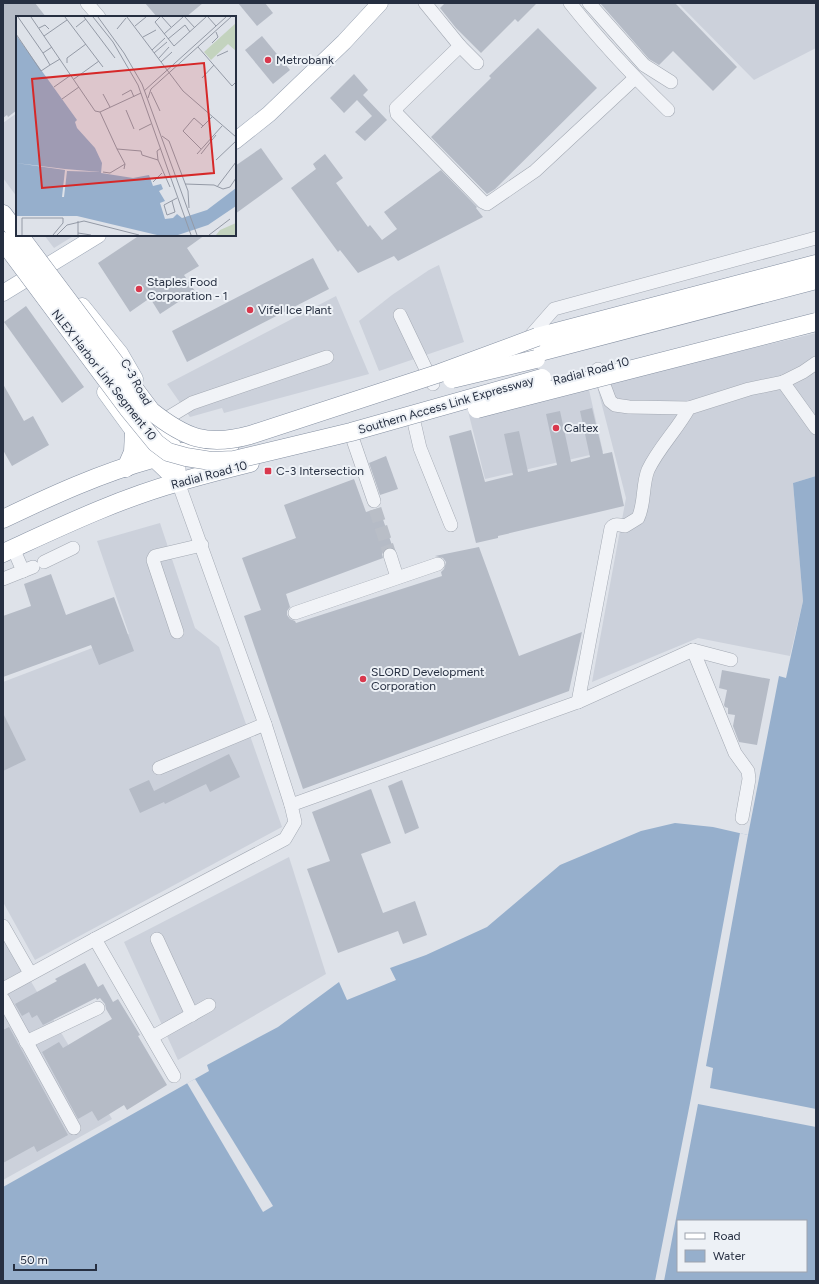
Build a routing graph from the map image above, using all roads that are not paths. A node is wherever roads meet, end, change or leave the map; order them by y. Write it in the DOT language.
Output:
graph roads {
  1 [pos="87,3"];
  2 [pos="380,3"];
  3 [pos="424,3"];
  4 [pos="570,3"];
  5 [pos="588,3"];
  6 [pos="98,16"];
  7 [pos="460,46"];
  8 [pos="477,63"];
  9 [pos="635,78"];
  10 [pos="671,82"];
  11 [pos="668,110"];
  12 [pos="236,140"];
  13 [pos="3,205"];
  14 [pos="3,214"];
  15 [pos="16,222"];
  16 [pos="16,231"];
  17 [pos="20,236"];
  18 [pos="27,236"];
  19 [pos="96,236"];
  20 [pos="816,238"];
  21 [pos="3,241"];
  22 [pos="3,254"];
  23 [pos="56,261"];
  24 [pos="816,264"];
  25 [pos="816,280"];
  26 [pos="24,281"];
  27 [pos="3,293"];
  28 [pos="816,313"];
  29 [pos="400,315"];
  30 [pos="816,322"];
  31 [pos="327,357"];
  32 [pos="536,359"];
  33 [pos="508,361"];
  34 [pos="816,363"];
  35 [pos="598,369"];
  36 [pos="542,378"];
  37 [pos="783,382"];
  38 [pos="433,384"];
  39 [pos="514,392"];
  40 [pos="344,405"];
  41 [pos="689,408"];
  42 [pos="414,422"];
  43 [pos="160,425"];
  44 [pos="816,428"];
  45 [pos="134,432"];
  46 [pos="351,435"];
  47 [pos="220,446"];
  48 [pos="177,453"];
  49 [pos="153,458"];
  50 [pos="126,468"];
  51 [pos="178,482"];
  52 [pos="374,501"];
  53 [pos="3,519"];
  54 [pos="451,526"];
  55 [pos="202,545"];
  56 [pos="73,548"];
  57 [pos="8,550"];
  58 [pos="390,555"];
  59 [pos="438,564"];
  60 [pos="33,566"];
  61 [pos="397,578"];
  62 [pos="3,579"];
  63 [pos="295,613"];
  64 [pos="177,632"];
  65 [pos="693,650"];
  66 [pos="731,660"];
  67 [pos="578,702"];
  68 [pos="265,724"];
  69 [pos="159,768"];
  70 [pos="291,805"];
  71 [pos="742,818"];
  72 [pos="3,926"];
  73 [pos="95,939"];
  74 [pos="156,939"];
  75 [pos="30,973"];
  76 [pos="3,989"];
  77 [pos="3,999"];
  78 [pos="209,1005"];
  79 [pos="98,1008"];
  80 [pos="192,1015"];
  81 [pos="152,1037"];
  82 [pos="26,1042"];
  83 [pos="174,1076"];
  84 [pos="74,1128"];
  1 -- 6 [label="street"];
  2 -- 12 [label="main road"];
  3 -- 7 [label="street"];
  4 -- 9 [label="street"];
  5 -- 10 [label="street"];
  7 -- 8 [label="street"];
  7 -- 9 [label="street"];
  9 -- 11 [label="street"];
  13 -- 15 [label="main road"];
  14 -- 16 [label="highway, NLEX Harbor Link Segment 10"];
  17 -- 40 [label="highway, NLEX Harbor Link Segment 10, bridge"];
  18 -- 23 [label="main road"];
  19 -- 23 [label="main road"];
  20 -- 33 [label="street"];
  21 -- 46 [label="highway, NLEX Harbor Link Segment 10, bridge"];
  22 -- 26 [label="main road"];
  23 -- 26 [label="main road"];
  23 -- 43 [label="main road, C-3 Road"];
  24 -- 40 [label="highway, bridge"];
  25 -- 33 [label="highway, Radial Road 10"];
  26 -- 27 [label="main road"];
  26 -- 45 [label="main road"];
  28 -- 35 [label="highway, Radial Road 10"];
  29 -- 38 [label="street"];
  30 -- 46 [label="highway, bridge"];
  31 -- 43 [label="street"];
  32 -- 40 [label="highway, Southern Access Link Expressway, bridge"];
  33 -- 38 [label="highway, Radial Road 10"];
  33 -- 39 [label="highway"];
  34 -- 37 [label="street"];
  35 -- 39 [label="highway, Radial Road 10"];
  35 -- 41 [label="street"];
  36 -- 46 [label="highway, Southern Access Link Expressway, bridge"];
  37 -- 41 [label="street"];
  37 -- 44 [label="street"];
  38 -- 47 [label="highway, Radial Road 10"];
  39 -- 42 [label="highway, Radial Road 10"];
  41 -- 67 [label="street"];
  42 -- 46 [label="highway, Radial Road 10"];
  42 -- 54 [label="street"];
  43 -- 47 [label="highway"];
  43 -- 48 [label="main road, C-3 Road"];
  45 -- 49 [label="main road"];
  45 -- 50 [label="highway"];
  46 -- 51 [label="highway, Radial Road 10"];
  46 -- 52 [label="street"];
  47 -- 48 [label="highway, Radial Road 10"];
  48 -- 49 [label="highway, Radial Road 10"];
  48 -- 51 [label="main road, C-3 Road"];
  49 -- 50 [label="highway, Radial Road 10"];
  49 -- 51 [label="main road"];
  50 -- 53 [label="highway, Radial Road 10"];
  51 -- 55 [label="street"];
  51 -- 57 [label="highway, Radial Road 10"];
  55 -- 64 [label="street"];
  55 -- 68 [label="street"];
  56 -- 60 [label="street"];
  57 -- 60 [label="street"];
  58 -- 61 [label="street"];
  59 -- 61 [label="street"];
  60 -- 62 [label="street"];
  61 -- 63 [label="street"];
  65 -- 66 [label="street"];
  65 -- 67 [label="street"];
  65 -- 71 [label="street"];
  67 -- 70 [label="street"];
  68 -- 69 [label="street"];
  68 -- 70 [label="street"];
  70 -- 73 [label="street"];
  72 -- 75 [label="street"];
  73 -- 75 [label="street"];
  73 -- 81 [label="street"];
  74 -- 80 [label="street"];
  75 -- 76 [label="street"];
  77 -- 82 [label="street"];
  78 -- 80 [label="street"];
  79 -- 82 [label="street"];
  80 -- 81 [label="street"];
  81 -- 83 [label="street"];
  82 -- 84 [label="street"];
}
